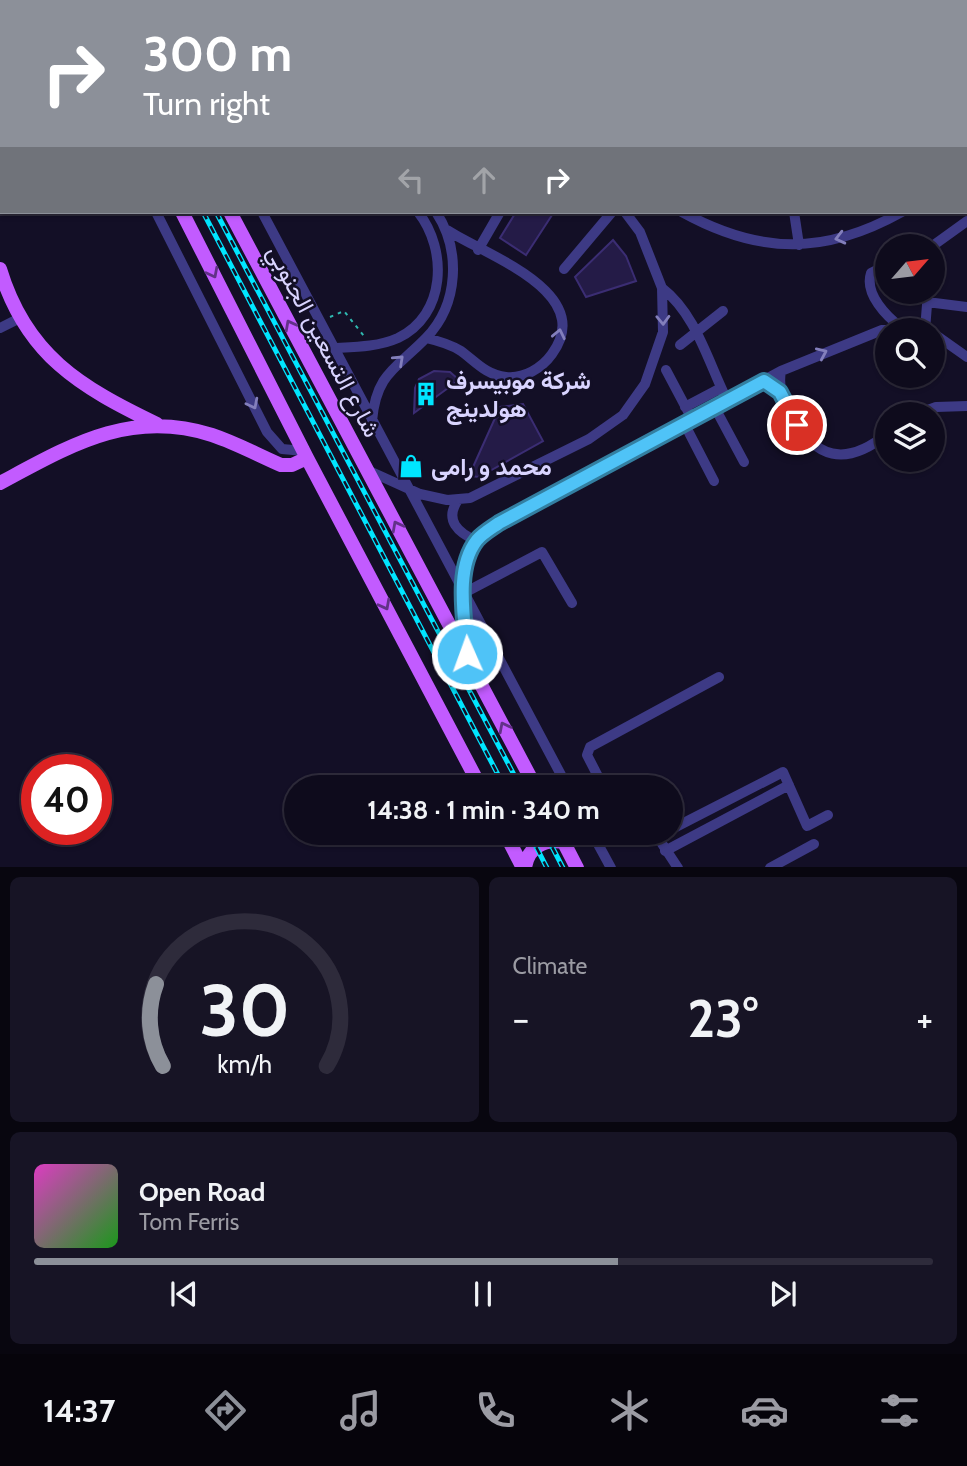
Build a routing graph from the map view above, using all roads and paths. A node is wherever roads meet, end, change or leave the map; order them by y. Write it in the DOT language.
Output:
graph roads {
  1 [pos="157,214"];
  2 [pos="183,214"];
  3 [pos="231,214"];
  4 [pos="263,214"];
  5 [pos="419,214"];
  6 [pos="437,214"];
  7 [pos="499,214"];
  8 [pos="610,214"];
  9 [pos="626,214"];
  10 [pos="688,214"];
  11 [pos="794,214"];
  12 [pos="898,214"];
  13 [pos="967,221"];
  14 [pos="447,230"];
  15 [pos="945,237"];
  16 [pos="799,245"];
  17 [pos="478,250"];
  18 [pos="0,269"];
  19 [pos="564,269"];
  20 [pos="875,271"];
  21 [pos="662,288"];
  22 [pos="875,295"];
  23 [pos="945,301"];
  24 [pos="879,304"];
  25 [pos="967,307"];
  26 [pos="723,311"];
  27 [pos="20,318"];
  28 [pos="892,318"];
  29 [pos="320,321"];
  30 [pos="0,328"];
  31 [pos="696,332"];
  32 [pos="875,332"];
  33 [pos="426,338"];
  34 [pos="945,341"];
  35 [pos="380,344"];
  36 [pos="680,345"];
  37 [pos="334,348"];
  38 [pos="967,356"];
  39 [pos="666,370"];
  40 [pos="781,371"];
  41 [pos="764,381"];
  42 [pos="721,388"];
  43 [pos="780,392"];
  44 [pos="727,400"];
  45 [pos="714,406"];
  46 [pos="967,406"];
  47 [pos="685,407"];
  48 [pos="945,407"];
  49 [pos="126,410"];
  50 [pos="372,421"];
  51 [pos="688,421"];
  52 [pos="157,424"];
  53 [pos="117,430"];
  54 [pos="875,443"];
  55 [pos="305,455"];
  56 [pos="744,462"];
  57 [pos="367,470"];
  58 [pos="714,481"];
  59 [pos="0,483"];
  60 [pos="409,490"];
  61 [pos="458,500"];
  62 [pos="477,541"];
  63 [pos="464,593"];
  64 [pos="572,603"];
  65 [pos="467,654"];
  66 [pos="719,677"];
  67 [pos="474,775"];
  68 [pos="529,775"];
  69 [pos="561,775"];
  70 [pos="597,775"];
  71 [pos="789,785"];
  72 [pos="828,815"];
  73 [pos="683,824"];
  74 [pos="814,844"];
  75 [pos="512,845"];
  76 [pos="539,845"];
  77 [pos="566,845"];
  78 [pos="599,845"];
  79 [pos="663,845"];
  80 [pos="665,851"];
  81 [pos="524,867"];
  82 [pos="577,867"];
  83 [pos="611,867"];
  84 [pos="678,867"];
  85 [pos="770,867"];
  1 -- 55 [label="street, one-way"];
  2 -- 55 [label="main road, one-way"];
  57 -- 3 [label="main road, شارع التسعين الجنوبي, one-way"];
  4 -- 29 [label="street"];
  5 -- 35 [label="street"];
  6 -- 14 [label="street"];
  7 -- 17 [label="street"];
  8 -- 19 [label="street"];
  9 -- 21 [label="street"];
  10 -- 16 [label="street"];
  11 -- 16 [label="street"];
  12 -- 16 [label="street, one-way"];
  13 -- 15 [label="street"];
  14 -- 17 [label="street"];
  14 -- 33 [label="street"];
  33 -- 17 [label="street, one-way"];
  18 -- 27 [label="main road"];
  20 -- 22 [label="street"];
  21 -- 31 [label="street"];
  21 -- 61 [label="street, one-way"];
  23 -- 25 [label="street"];
  24 -- 28 [label="street"];
  26 -- 31 [label="street"];
  27 -- 30 [label="street"];
  27 -- 49 [label="main road"];
  29 -- 35 [label="path"];
  29 -- 37 [label="street"];
  31 -- 36 [label="street"];
  31 -- 42 [label="street"];
  40 -- 32 [label="street, one-way"];
  50 -- 33 [label="street, one-way"];
  34 -- 38 [label="street"];
  35 -- 37 [label="street"];
  37 -- 50 [label="street"];
  39 -- 47 [label="street"];
  40 -- 41 [label="street"];
  40 -- 43 [label="street"];
  41 -- 43 [label="street"];
  41 -- 44 [label="street"];
  42 -- 44 [label="street"];
  42 -- 47 [label="street"];
  43 -- 54 [label="street"];
  44 -- 45 [label="street"];
  45 -- 51 [label="street"];
  45 -- 56 [label="street"];
  46 -- 48 [label="street"];
  47 -- 51 [label="street"];
  49 -- 52 [label="main road"];
  49 -- 53 [label="main road"];
  50 -- 60 [label="street"];
  51 -- 58 [label="street"];
  51 -- 62 [label="street"];
  52 -- 53 [label="main road"];
  52 -- 55 [label="main road"];
  53 -- 59 [label="main road"];
  55 -- 67 [label="main road, one-way"];
  57 -- 60 [label="street"];
  65 -- 57 [label="main road, شارع التسعين الجنوبي, one-way"];
  60 -- 61 [label="street"];
  60 -- 63 [label="street"];
  61 -- 62 [label="street"];
  62 -- 63 [label="street"];
  63 -- 64 [label="street"];
  63 -- 65 [label="street"];
  63 -- 69 [label="street"];
  68 -- 65 [label="main road, شارع التسعين الجنوبي, one-way"];
  66 -- 70 [label="street"];
  71 -- 72 [label="street"];
  71 -- 73 [label="street"];
  71 -- 80 [label="street"];
  74 -- 85 [label="street"];
  75 -- 81 [label="main road"];
  76 -- 81 [label="main road"];
  77 -- 82 [label="main road"];
  78 -- 83 [label="street"];
  79 -- 80 [label="street"];
  80 -- 84 [label="street"];
}
